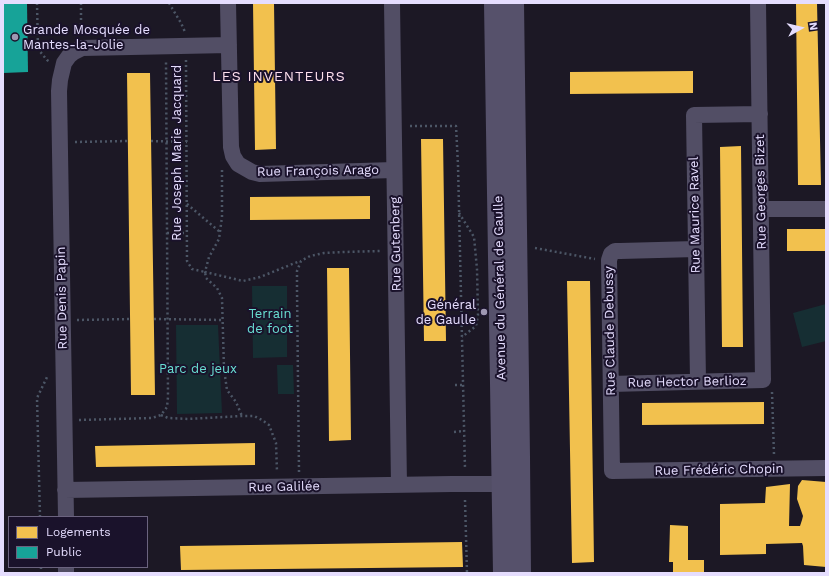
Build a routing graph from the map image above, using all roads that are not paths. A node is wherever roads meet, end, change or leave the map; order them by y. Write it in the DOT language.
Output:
graph roads {
  1 [pos="228,3"];
  2 [pos="392,3"];
  3 [pos="495,3"];
  4 [pos="513,3"];
  5 [pos="758,3"];
  6 [pos="229,45"];
  7 [pos="760,114"];
  8 [pos="394,170"];
  9 [pos="826,209"];
  10 [pos="761,210"];
  11 [pos="696,249"];
  12 [pos="763,380"];
  13 [pos="698,382"];
  14 [pos="611,384"];
  15 [pos="826,468"];
  16 [pos="612,471"];
  17 [pos="503,484"];
  18 [pos="399,485"];
  19 [pos="65,490"];
  20 [pos="66,516"];
  21 [pos="504,573"];
  22 [pos="520,573"];
  1 -- 6 [label="street"];
  2 -- 8 [label="street, Rue Gutenberg"];
  3 -- 17 [label="main road, Avenue du Général de Gaulle"];
  4 -- 22 [label="main road, Avenue du Général de Gaulle"];
  5 -- 7 [label="street, Rue Georges Bizet"];
  6 -- 8 [label="street, Rue François Arago"];
  6 -- 19 [label="street, Rue Denis Papin"];
  7 -- 10 [label="street, Rue Georges Bizet"];
  7 -- 11 [label="street, Rue Maurice Ravel"];
  8 -- 18 [label="street, Rue Gutenberg"];
  9 -- 10 [label="street"];
  10 -- 12 [label="street, Rue Georges Bizet"];
  11 -- 13 [label="street, Rue Maurice Ravel"];
  11 -- 14 [label="street, Rue Claude Debussy"];
  12 -- 13 [label="street, Rue Hector Berlioz"];
  13 -- 14 [label="street, Rue Hector Berlioz"];
  14 -- 16 [label="street, Rue Claude Debussy"];
  15 -- 16 [label="street, Rue Frédéric Chopin"];
  17 -- 18 [label="street, Rue Galilée"];
  17 -- 21 [label="main road, Avenue du Général de Gaulle"];
  18 -- 19 [label="street, Rue Galilée"];
  19 -- 20 [label="street, Rue Denis Papin"];
}
